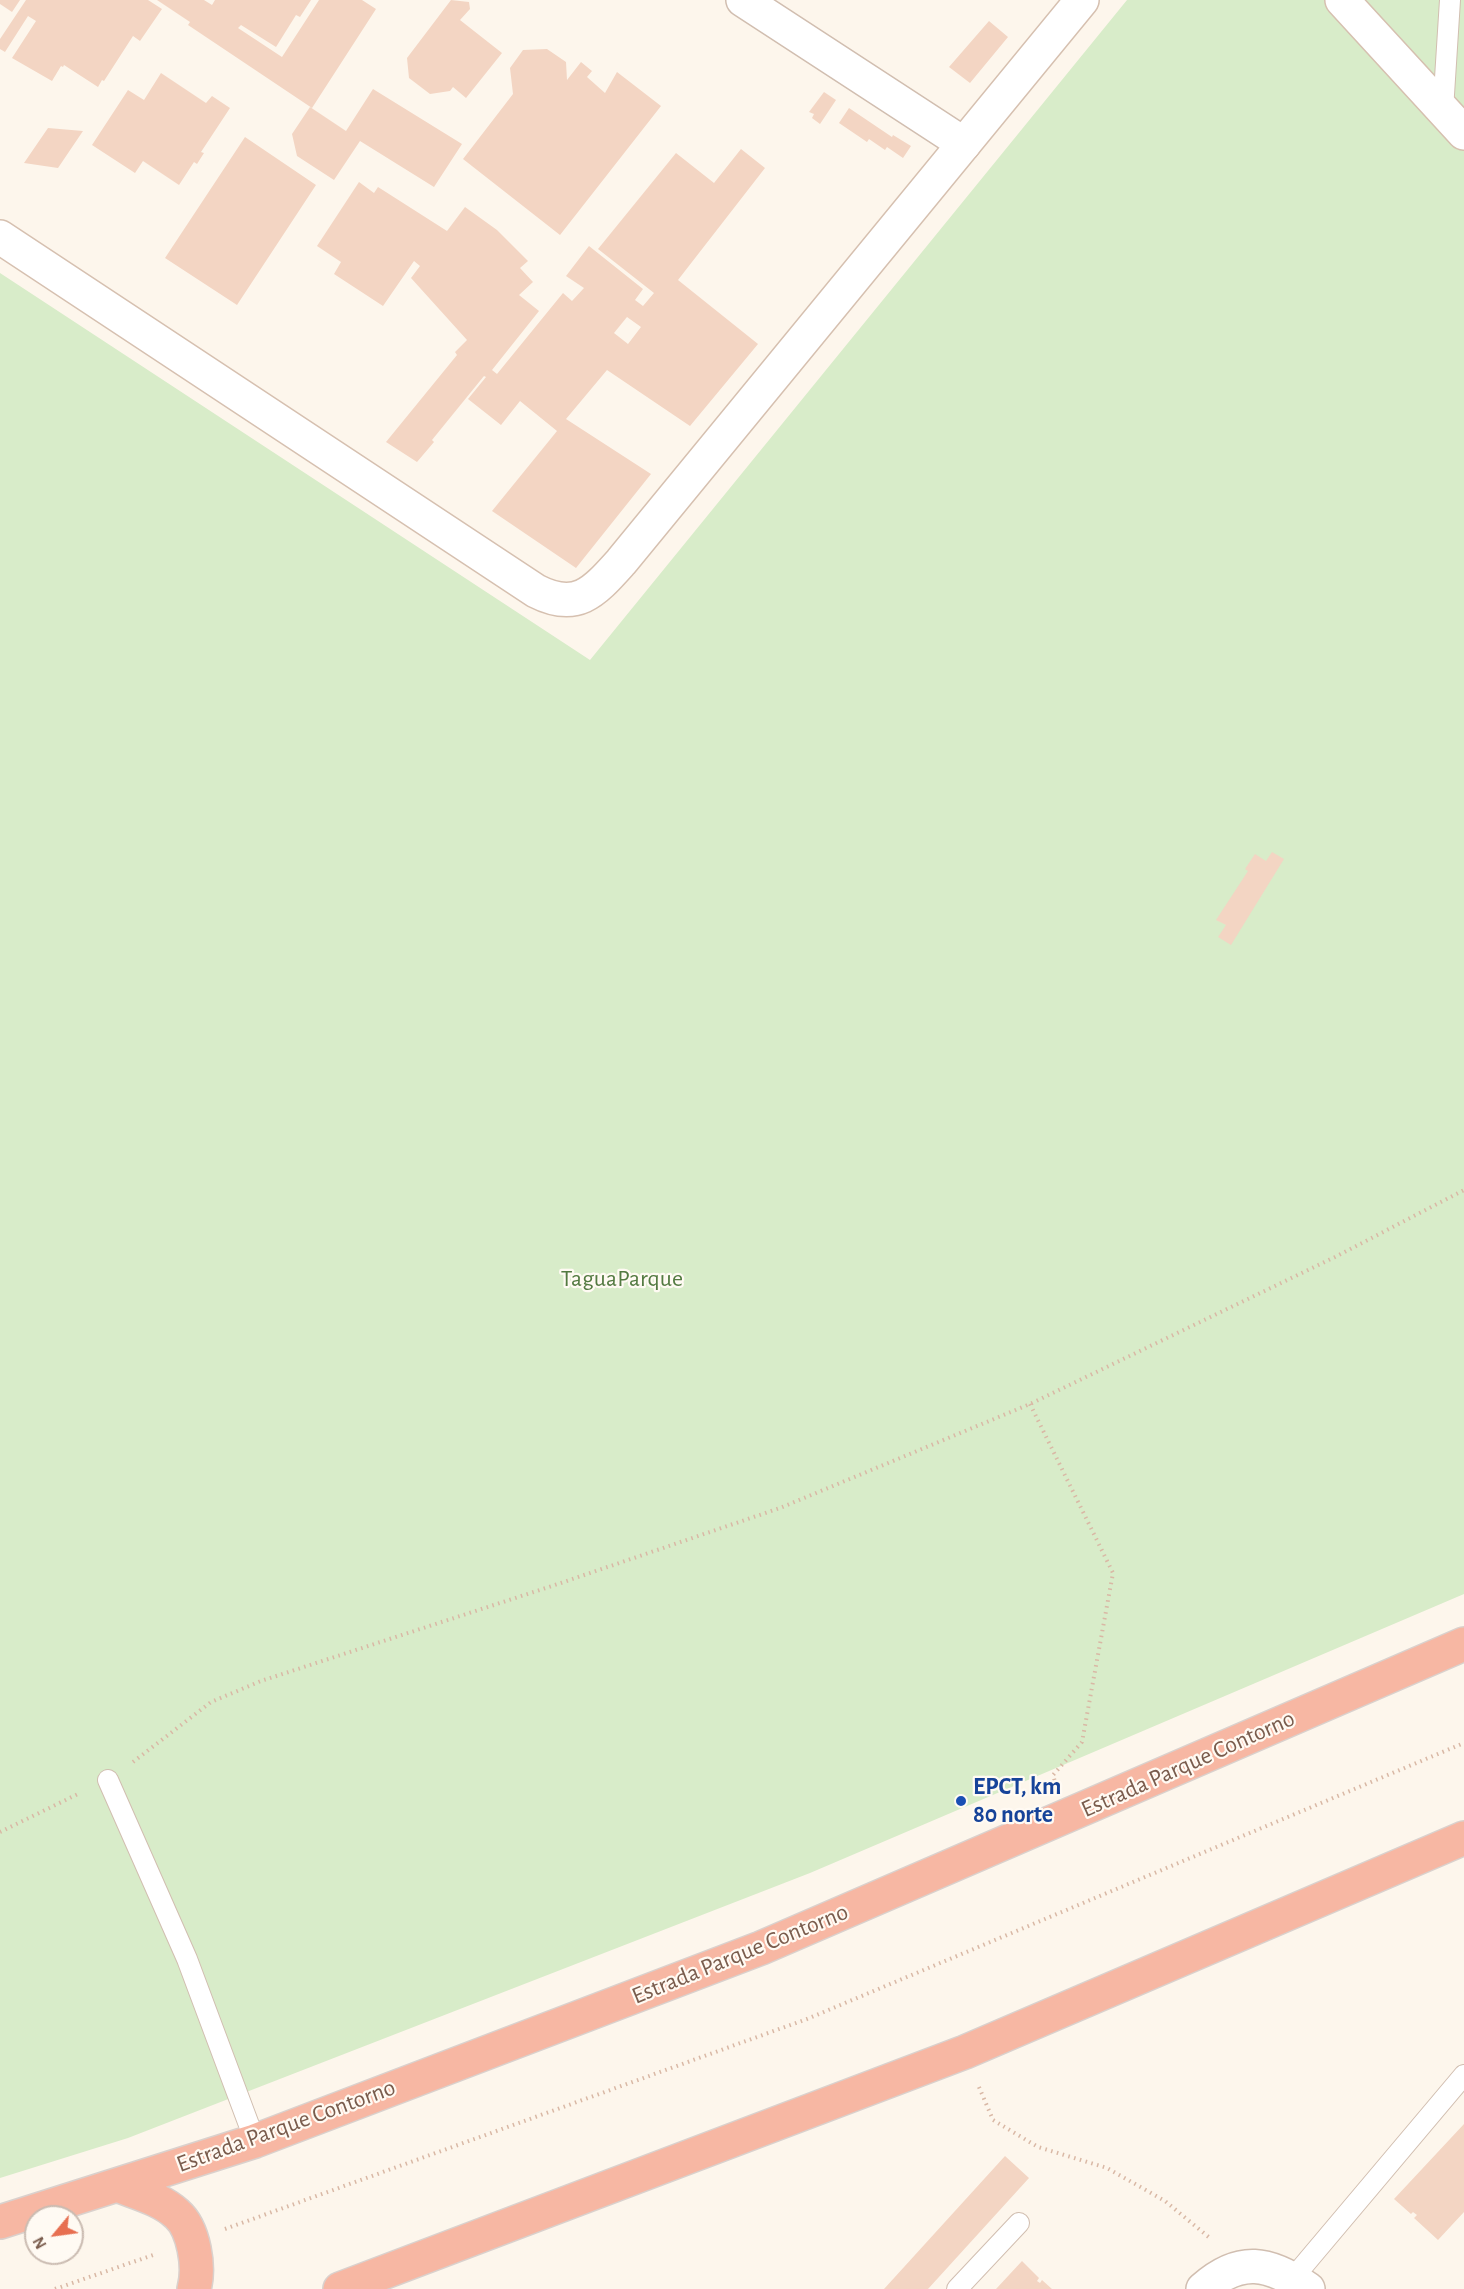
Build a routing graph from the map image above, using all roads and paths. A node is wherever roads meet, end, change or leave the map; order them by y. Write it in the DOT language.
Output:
graph roads {
  1 [pos="743,0"];
  2 [pos="1082,0"];
  3 [pos="1342,0"];
  4 [pos="1450,0"];
  5 [pos="1454,121"];
  6 [pos="964,144"];
  7 [pos="0,237"];
  8 [pos="1464,1190"];
  9 [pos="1030,1404"];
  10 [pos="1464,1644"];
  11 [pos="1464,1743"];
  12 [pos="108,1780"];
  13 [pos="1070,1816"];
  14 [pos="0,1832"];
  15 [pos="1464,1838"];
  16 [pos="965,2052"];
  17 [pos="1464,2075"];
  18 [pos="255,2140"];
  19 [pos="117,2185"];
  20 [pos="0,2222"];
  21 [pos="1018,2223"];
  22 [pos="192,2241"];
  23 [pos="1244,2266"];
  24 [pos="1301,2284"];
  25 [pos="55,2289"];
  26 [pos="194,2289"];
  27 [pos="340,2289"];
  28 [pos="957,2289"];
  29 [pos="1203,2289"];
  1 -- 6 [label="street"];
  2 -- 6 [label="street"];
  3 -- 5 [label="street"];
  4 -- 5 [label="lane"];
  6 -- 7 [label="street"];
  8 -- 9 [label="path"];
  9 -- 12 [label="path"];
  9 -- 13 [label="path"];
  10 -- 13 [label="highway, Estrada Parque Contorno"];
  11 -- 22 [label="path"];
  12 -- 14 [label="path"];
  12 -- 18 [label="lane"];
  13 -- 18 [label="highway, Estrada Parque Contorno"];
  15 -- 16 [label="highway"];
  16 -- 23 [label="path"];
  16 -- 27 [label="highway"];
  17 -- 24 [label="lane"];
  18 -- 19 [label="highway, Estrada Parque Contorno"];
  19 -- 20 [label="highway, Estrada Parque Contorno"];
  19 -- 22 [label="highway"];
  21 -- 28 [label="lane"];
  22 -- 25 [label="path"];
  22 -- 26 [label="highway"];
  23 -- 24 [label="street"];
  23 -- 29 [label="street"];
}
